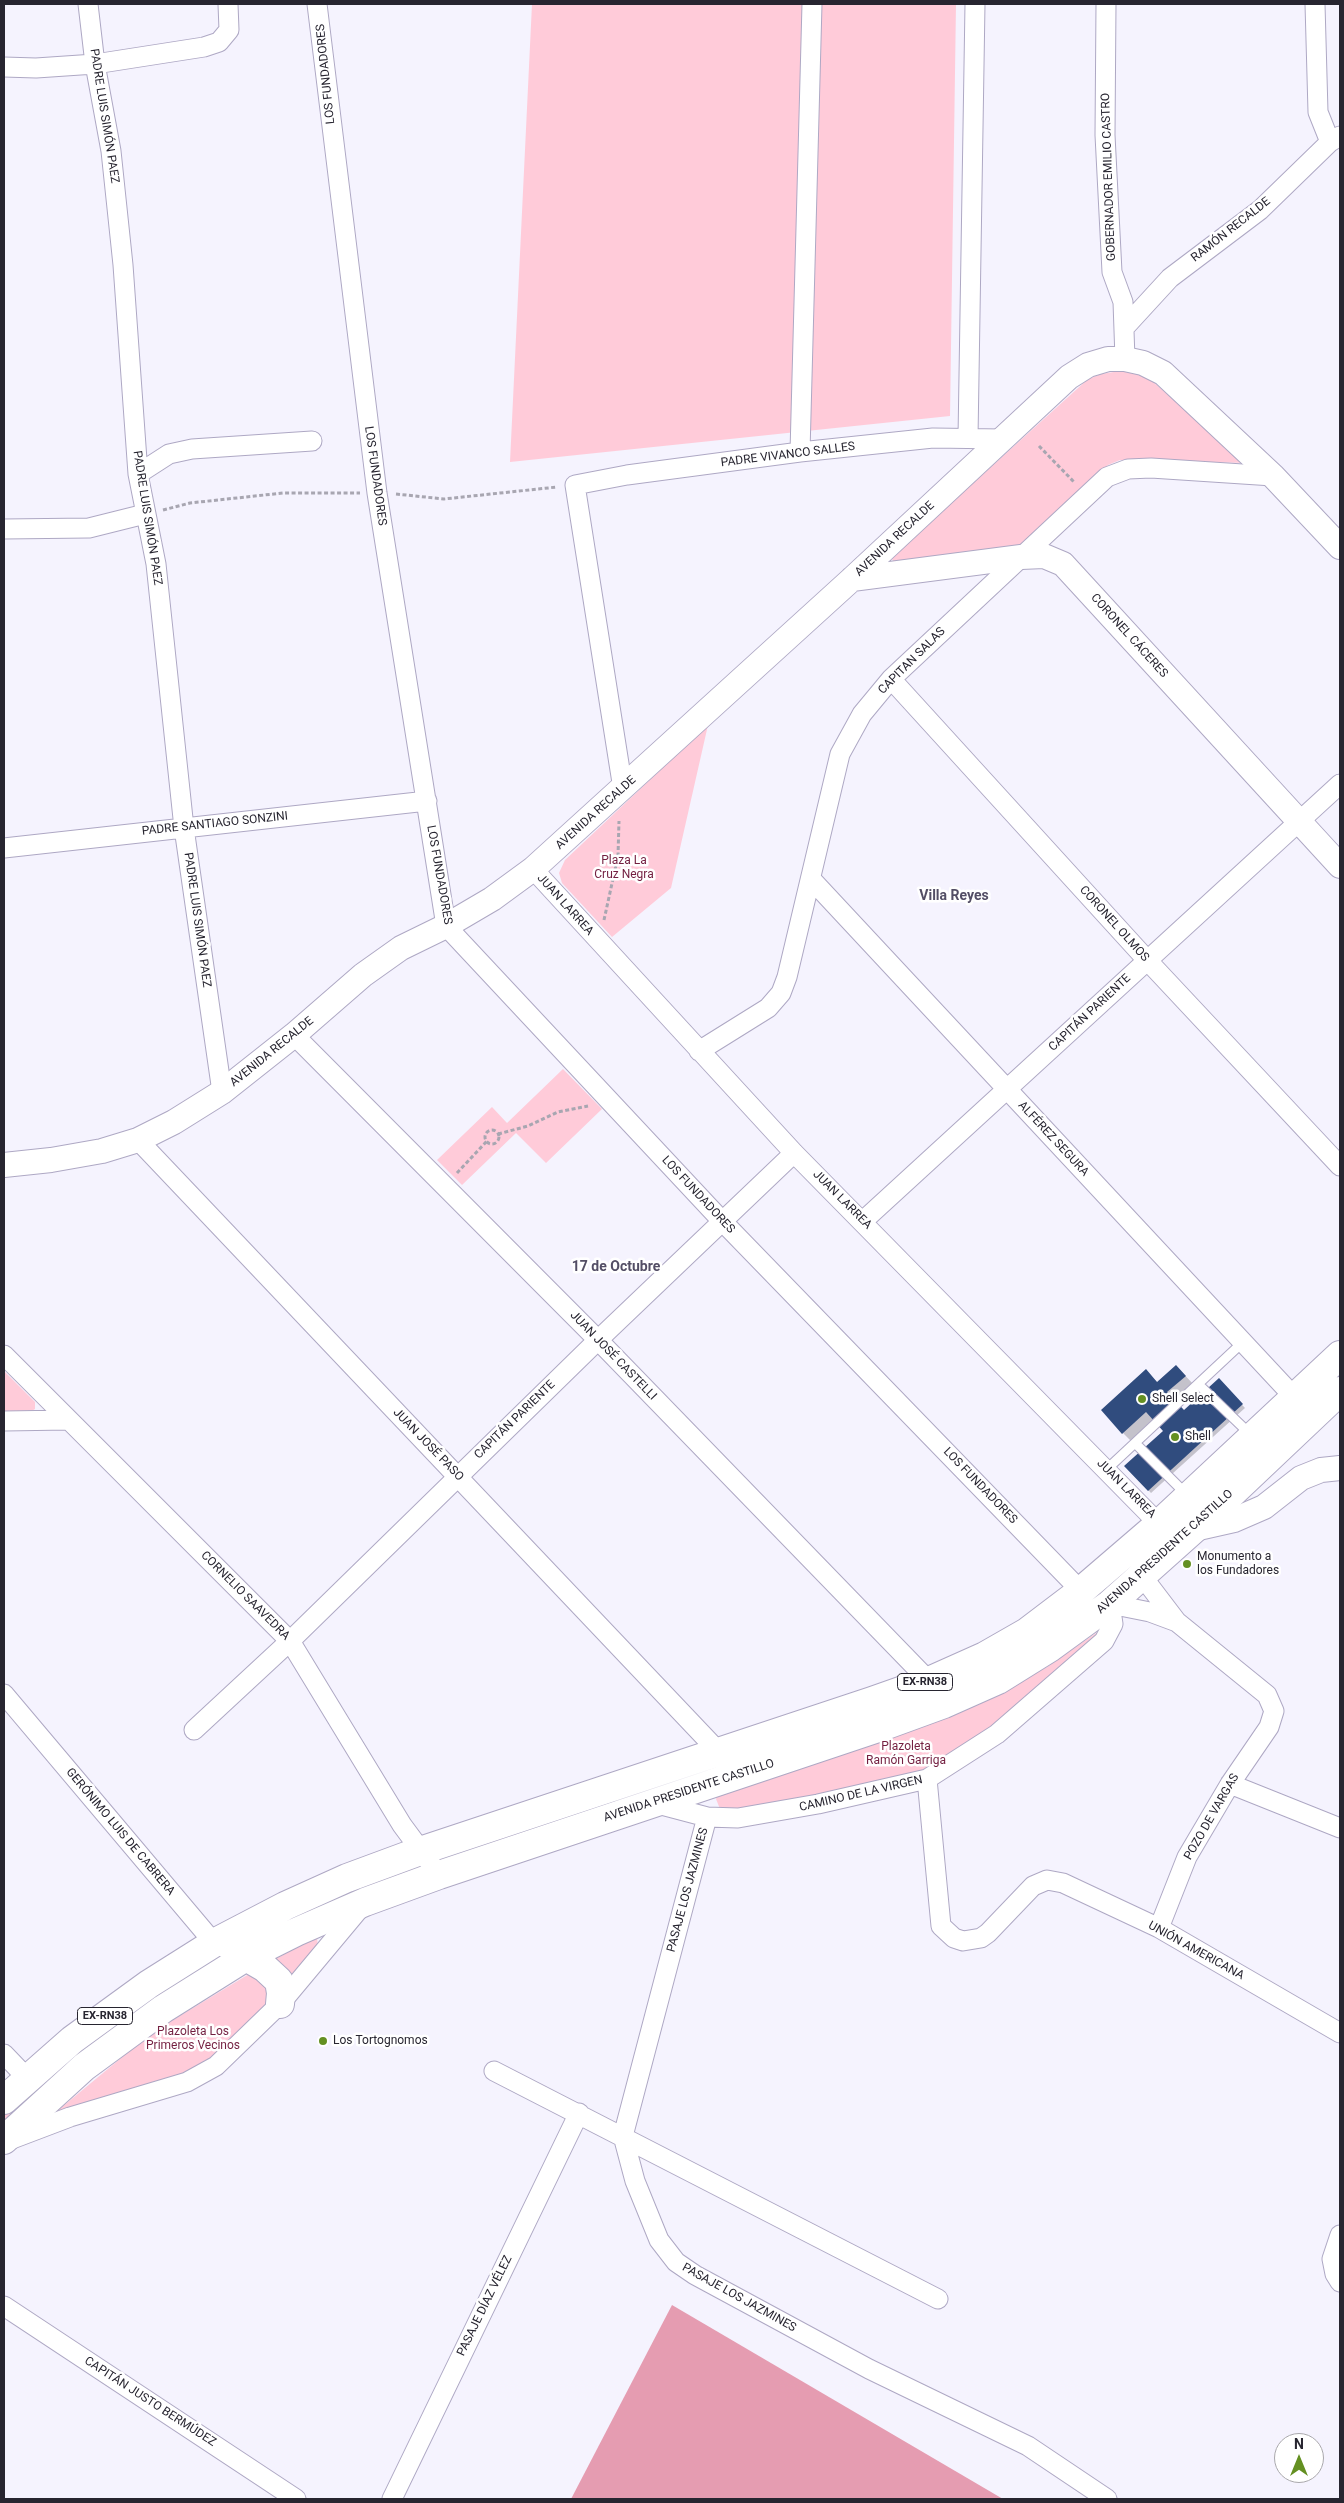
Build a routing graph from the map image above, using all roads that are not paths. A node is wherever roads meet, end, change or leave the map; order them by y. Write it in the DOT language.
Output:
graph roads {
  1 [pos="88,4"];
  2 [pos="228,4"];
  3 [pos="317,4"];
  4 [pos="812,4"];
  5 [pos="976,4"];
  6 [pos="1106,4"];
  7 [pos="1315,4"];
  8 [pos="95,64"];
  9 [pos="4,67"];
  10 [pos="1335,139"];
  11 [pos="1125,327"];
  12 [pos="1125,359"];
  13 [pos="968,438"];
  14 [pos="1002,439"];
  15 [pos="312,441"];
  16 [pos="800,452"];
  17 [pos="138,474"];
  18 [pos="1273,476"];
  19 [pos="145,514"];
  20 [pos="4,529"];
  21 [pos="1340,548"];
  22 [pos="1021,557"];
  23 [pos="852,579"];
  24 [pos="890,679"];
  25 [pos="1340,784"];
  26 [pos="623,789"];
  27 [pos="427,801"];
  28 [pos="1299,822"];
  29 [pos="184,828"];
  30 [pos="4,848"];
  31 [pos="1340,866"];
  32 [pos="533,869"];
  33 [pos="811,879"];
  34 [pos="446,926"];
  35 [pos="1147,960"];
  36 [pos="294,1035"];
  37 [pos="699,1051"];
  38 [pos="1007,1091"];
  39 [pos="222,1092"];
  40 [pos="138,1140"];
  41 [pos="794,1153"];
  42 [pos="4,1165"];
  43 [pos="1340,1166"];
  44 [pos="722,1221"];
  45 [pos="863,1221"];
  46 [pos="598,1340"];
  47 [pos="1242,1343"];
  48 [pos="4,1355"];
  49 [pos="1340,1355"];
  50 [pos="1198,1384"];
  51 [pos="1340,1391"];
  52 [pos="1295,1398"];
  53 [pos="68,1420"];
  54 [pos="4,1421"];
  55 [pos="1254,1438"];
  56 [pos="1135,1443"];
  57 [pos="1340,1468"];
  58 [pos="1106,1470"];
  59 [pos="457,1476"];
  60 [pos="1189,1496"];
  61 [pos="1160,1524"];
  62 [pos="1194,1529"];
  63 [pos="1142,1576"];
  64 [pos="1081,1591"];
  65 [pos="1110,1604"];
  66 [pos="1177,1622"];
  67 [pos="290,1641"];
  68 [pos="929,1680"];
  69 [pos="4,1694"];
  70 [pos="194,1730"];
  71 [pos="718,1752"];
  72 [pos="927,1779"];
  73 [pos="1230,1784"];
  74 [pos="652,1803"];
  75 [pos="707,1817"];
  76 [pos="1340,1828"];
  77 [pos="420,1851"];
  78 [pos="439,1875"];
  79 [pos="365,1902"];
  80 [pos="1159,1928"];
  81 [pos="214,1943"];
  82 [pos="246,1958"];
  83 [pos="280,2004"];
  84 [pos="1340,2033"];
  85 [pos="4,2054"];
  86 [pos="494,2071"];
  87 [pos="27,2078"];
  88 [pos="4,2100"];
  89 [pos="578,2113"];
  90 [pos="623,2136"];
  91 [pos="4,2141"];
  92 [pos="1340,2235"];
  93 [pos="1338,2278"];
  94 [pos="938,2299"];
  95 [pos="4,2306"];
  96 [pos="296,2499"];
  97 [pos="392,2499"];
  98 [pos="1107,2499"];
  1 -- 8 [label="street, PADRE LUIS SIMÓN PAEZ"];
  2 -- 8 [label="street"];
  3 -- 27 [label="street, LOS FUNDADORES"];
  4 -- 16 [label="street"];
  5 -- 13 [label="street"];
  6 -- 11 [label="street, GOBERNADOR EMILIO CASTRO"];
  7 -- 10 [label="street"];
  8 -- 9 [label="street"];
  8 -- 17 [label="street, PADRE LUIS SIMÓN PAEZ"];
  10 -- 11 [label="street, RAMÓN RECALDE"];
  11 -- 12 [label="street, GOBERNADOR EMILIO CASTRO"];
  12 -- 14 [label="street, AVENIDA RECALDE"];
  12 -- 18 [label="street"];
  13 -- 14 [label="street, PADRE VIVANCO SALLES"];
  13 -- 16 [label="street, PADRE VIVANCO SALLES"];
  14 -- 23 [label="street, AVENIDA RECALDE"];
  15 -- 17 [label="street"];
  16 -- 26 [label="street, PADRE VIVANCO SALLES"];
  17 -- 19 [label="street, PADRE LUIS SIMÓN PAEZ"];
  18 -- 21 [label="street"];
  18 -- 22 [label="street, CAPITAN SALAS"];
  19 -- 20 [label="street"];
  19 -- 29 [label="street, PADRE LUIS SIMÓN PAEZ"];
  22 -- 23 [label="street, CORONEL CÁCERES"];
  22 -- 24 [label="street, CAPITAN SALAS"];
  22 -- 28 [label="street, CORONEL CÁCERES"];
  23 -- 26 [label="street, AVENIDA RECALDE"];
  24 -- 33 [label="street, CAPITAN SALAS"];
  24 -- 35 [label="street, CORONEL OLMOS"];
  25 -- 28 [label="street, CAPITÁN PARIENTE"];
  26 -- 32 [label="street, AVENIDA RECALDE"];
  27 -- 29 [label="street, PADRE SANTIAGO SONZINI"];
  27 -- 34 [label="street, LOS FUNDADORES"];
  28 -- 31 [label="street, CORONEL CÁCERES"];
  28 -- 35 [label="street, CAPITÁN PARIENTE"];
  29 -- 30 [label="street, PADRE SANTIAGO SONZINI"];
  29 -- 39 [label="street, PADRE LUIS SIMÓN PAEZ"];
  32 -- 34 [label="street, AVENIDA RECALDE"];
  32 -- 37 [label="street, JUAN LARREA"];
  33 -- 37 [label="street, CAPITAN SALAS"];
  33 -- 38 [label="street, ALFÉREZ SEGURA"];
  34 -- 36 [label="street, AVENIDA RECALDE"];
  34 -- 44 [label="street, LOS FUNDADORES"];
  35 -- 38 [label="street, CAPITÁN PARIENTE"];
  35 -- 43 [label="street, CORONEL OLMOS"];
  36 -- 39 [label="street, AVENIDA RECALDE"];
  36 -- 46 [label="street, JUAN JOSÉ CASTELLI"];
  37 -- 41 [label="street, JUAN LARREA"];
  38 -- 45 [label="street, CAPITÁN PARIENTE"];
  38 -- 47 [label="street, ALFÉREZ SEGURA"];
  39 -- 40 [label="street, AVENIDA RECALDE"];
  40 -- 42 [label="street, AVENIDA RECALDE"];
  40 -- 59 [label="street, JUAN JOSÉ PASO"];
  41 -- 44 [label="street, CAPITÁN PARIENTE"];
  41 -- 45 [label="street, JUAN LARREA"];
  44 -- 46 [label="street, CAPITÁN PARIENTE"];
  44 -- 64 [label="street, LOS FUNDADORES"];
  45 -- 58 [label="street, JUAN LARREA"];
  46 -- 59 [label="street, CAPITÁN PARIENTE"];
  46 -- 68 [label="street, JUAN JOSÉ CASTELLI"];
  47 -- 50 [label="lane"];
  47 -- 52 [label="street, ALFÉREZ SEGURA"];
  48 -- 53 [label="street, CORNELIO SAAVEDRA"];
  49 -- 52 [label="main road, AVENIDA PRESIDENTE CASTILLO / EX-RN38"];
  50 -- 55 [label="lane"];
  50 -- 56 [label="lane"];
  51 -- 62 [label="main road, AVENIDA PRESIDENTE CASTILLO / EX-RN38"];
  52 -- 55 [label="main road, AVENIDA PRESIDENTE CASTILLO / EX-RN38"];
  53 -- 54 [label="street"];
  53 -- 67 [label="street, CORNELIO SAAVEDRA"];
  55 -- 60 [label="main road, AVENIDA PRESIDENTE CASTILLO / EX-RN38"];
  56 -- 58 [label="lane"];
  56 -- 60 [label="lane"];
  57 -- 62 [label="street"];
  58 -- 61 [label="street, JUAN LARREA"];
  59 -- 67 [label="street, CAPITÁN PARIENTE"];
  59 -- 71 [label="street, JUAN JOSÉ PASO"];
  60 -- 61 [label="main road, AVENIDA PRESIDENTE CASTILLO / EX-RN38"];
  61 -- 64 [label="main road, AVENIDA PRESIDENTE CASTILLO / EX-RN38"];
  62 -- 63 [label="main road, AVENIDA PRESIDENTE CASTILLO / EX-RN38"];
  63 -- 65 [label="main road, AVENIDA PRESIDENTE CASTILLO / EX-RN38"];
  63 -- 66 [label="street"];
  64 -- 68 [label="main road, AVENIDA PRESIDENTE CASTILLO / EX-RN38"];
  65 -- 66 [label="street"];
  65 -- 72 [label="street, CAMINO DE LA VIRGEN"];
  65 -- 74 [label="main road, AVENIDA PRESIDENTE CASTILLO / EX-RN38"];
  66 -- 73 [label="street, POZO DE VARGAS"];
  67 -- 70 [label="street, CAPITÁN PARIENTE"];
  67 -- 77 [label="street, CORNELIO SAAVEDRA"];
  68 -- 71 [label="main road, AVENIDA PRESIDENTE CASTILLO / EX-RN38"];
  69 -- 81 [label="street, GERÓNIMO LUIS DE CABRERA"];
  71 -- 77 [label="main road, AVENIDA PRESIDENTE CASTILLO / EX-RN38"];
  72 -- 75 [label="street, CAMINO DE LA VIRGEN"];
  72 -- 80 [label="street, UNIÓN AMERICANA"];
  73 -- 76 [label="street"];
  73 -- 80 [label="street, POZO DE VARGAS"];
  74 -- 75 [label="street, CAMINO DE LA VIRGEN"];
  74 -- 78 [label="main road, AVENIDA PRESIDENTE CASTILLO / EX-RN38"];
  75 -- 90 [label="street, PASAJE LOS JAZMINES"];
  77 -- 78 [label="street, CORNELIO SAAVEDRA"];
  77 -- 81 [label="main road, AVENIDA PRESIDENTE CASTILLO / EX-RN38"];
  78 -- 79 [label="main road, AVENIDA PRESIDENTE CASTILLO / EX-RN38"];
  79 -- 82 [label="main road, AVENIDA PRESIDENTE CASTILLO / EX-RN38"];
  79 -- 83 [label="street"];
  80 -- 84 [label="street, UNIÓN AMERICANA"];
  81 -- 82 [label="street, GERÓNIMO LUIS DE CABRERA"];
  81 -- 87 [label="main road, AVENIDA PRESIDENTE CASTILLO / EX-RN38"];
  82 -- 83 [label="main road"];
  82 -- 91 [label="main road, AVENIDA PRESIDENTE CASTILLO / EX-RN38"];
  83 -- 91 [label="street"];
  85 -- 87 [label="street"];
  86 -- 89 [label="street"];
  87 -- 88 [label="main road, AVENIDA PRESIDENTE CASTILLO / EX-RN38"];
  89 -- 90 [label="street"];
  89 -- 97 [label="street, PASAJE DÍAZ VÉLEZ"];
  90 -- 94 [label="street"];
  90 -- 98 [label="street, PASAJE LOS JAZMINES"];
  92 -- 93 [label="street"];
  95 -- 96 [label="street, CAPITÁN JUSTO BERMÚDEZ"];
}
